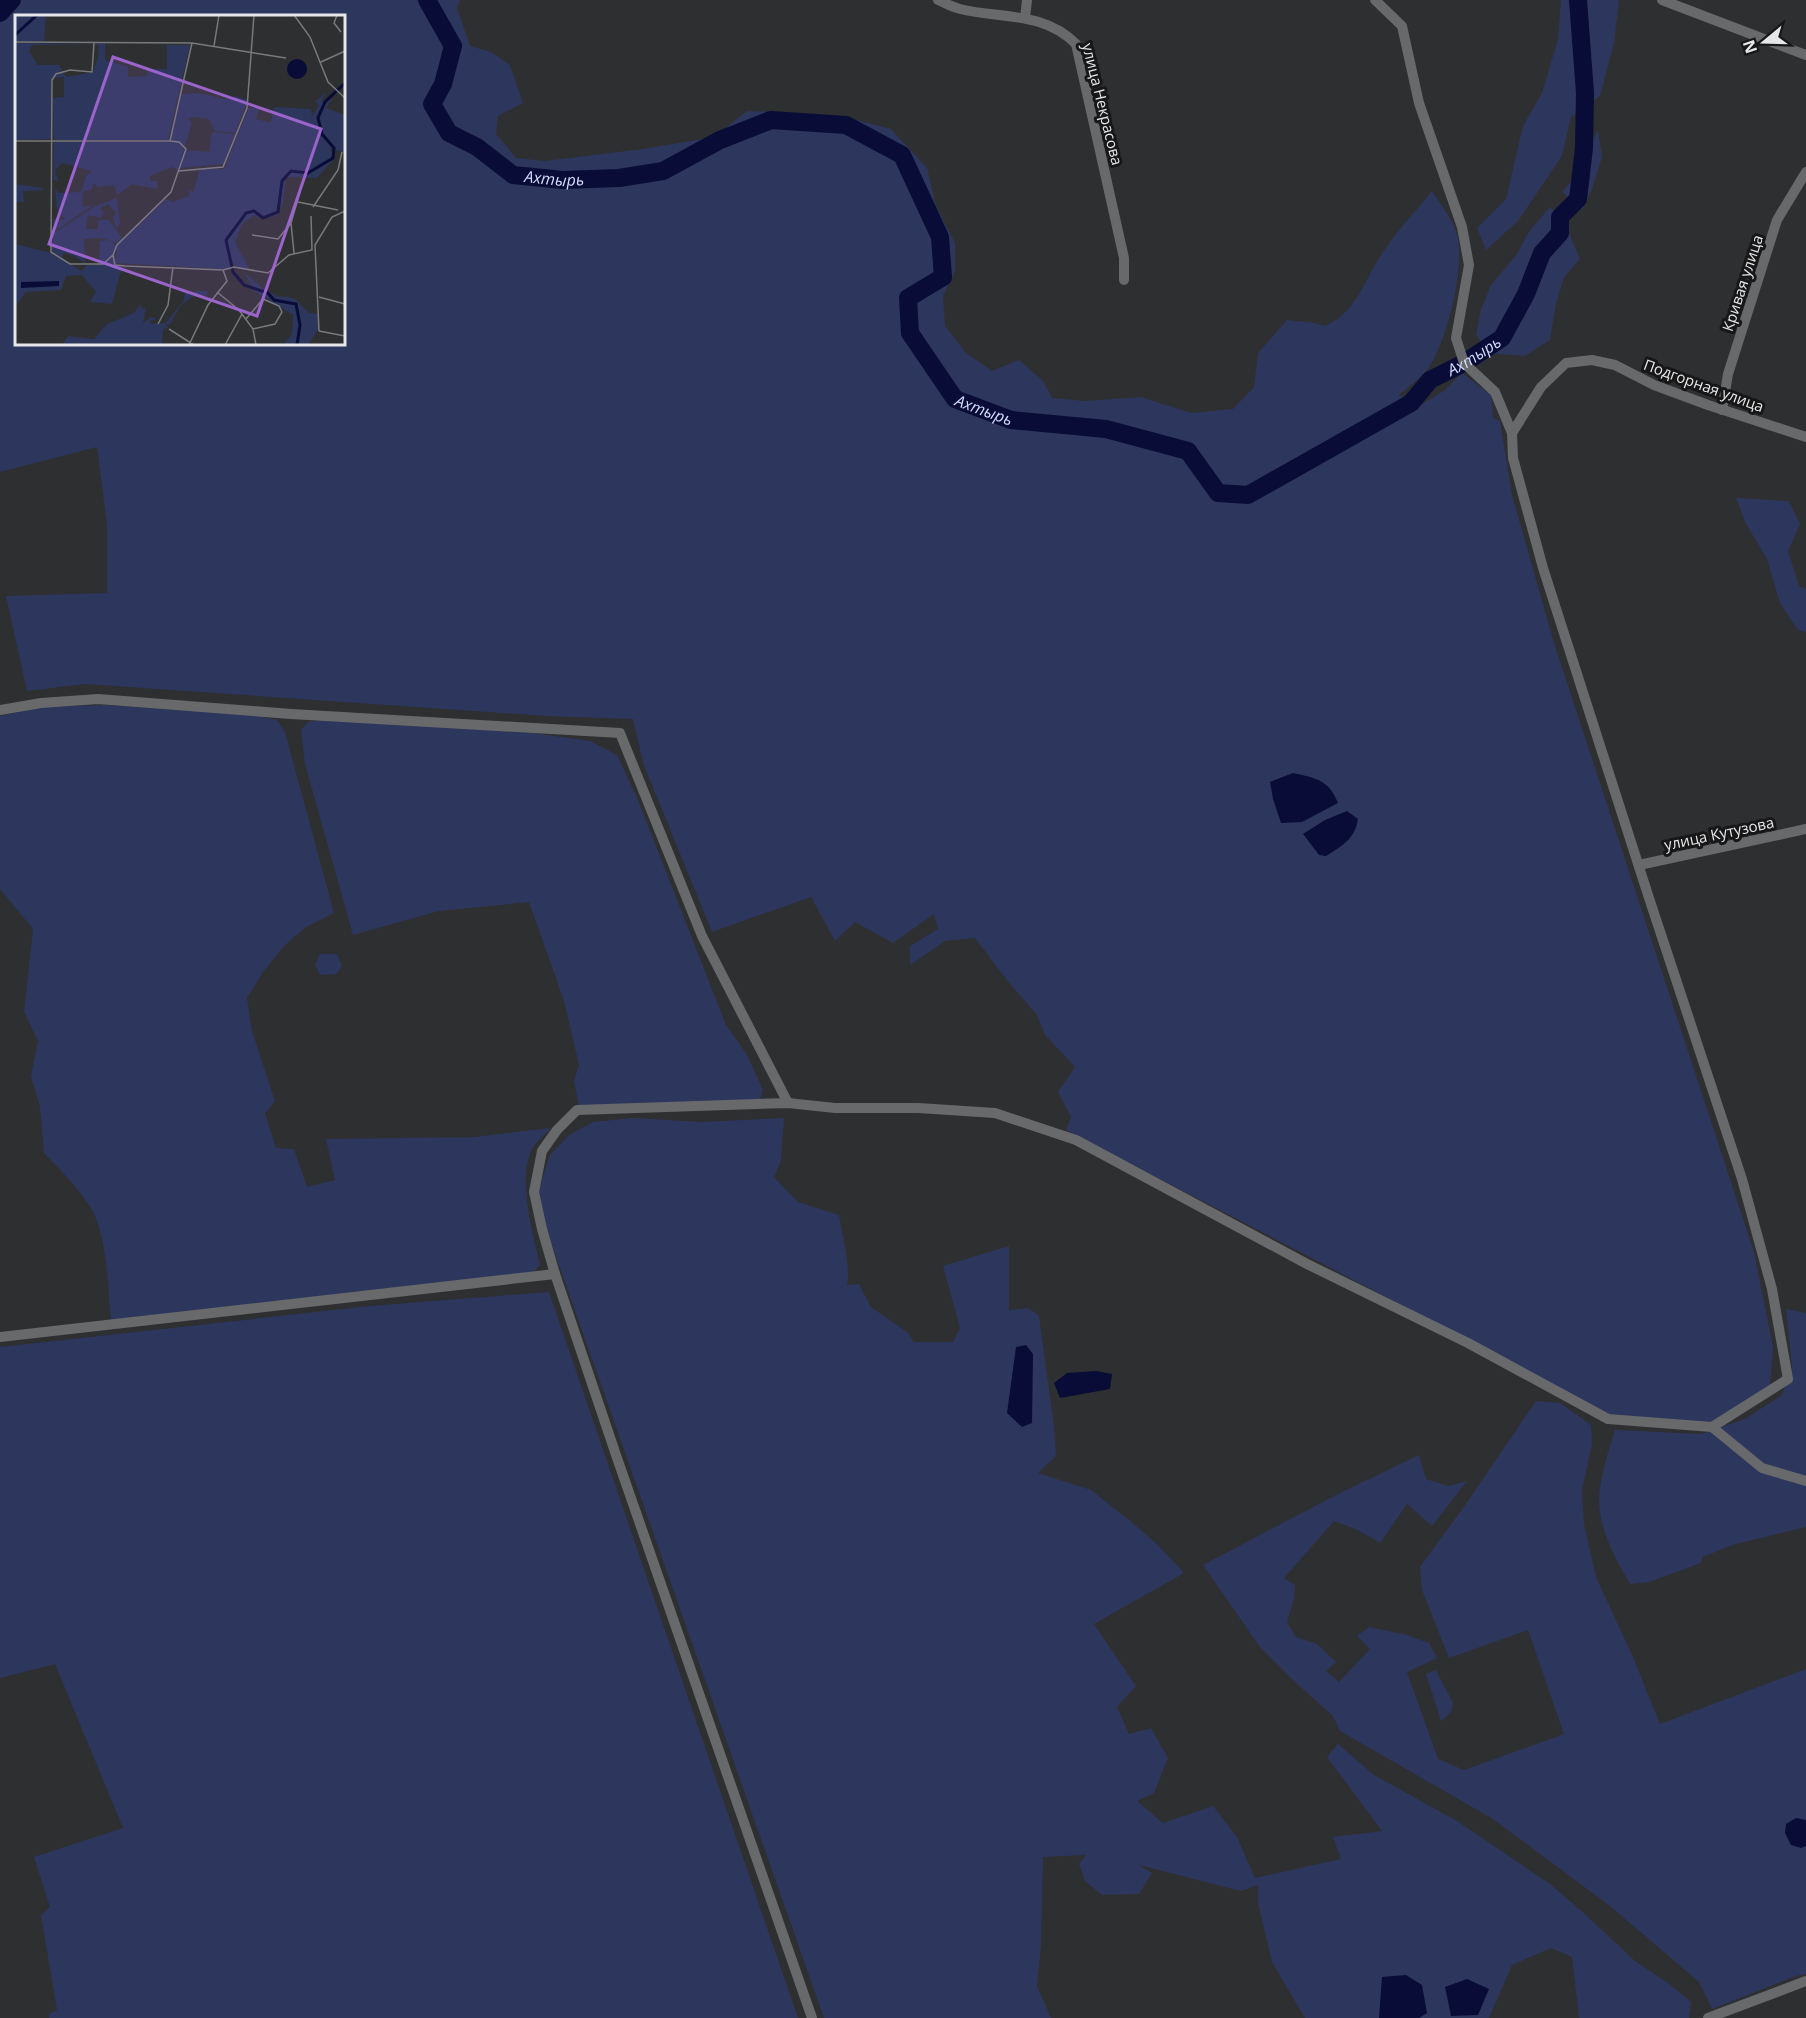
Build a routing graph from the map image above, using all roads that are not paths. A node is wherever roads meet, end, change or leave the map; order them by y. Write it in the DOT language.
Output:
graph roads {
  1 [pos="938,0"];
  2 [pos="1027,0"];
  3 [pos="1375,0"];
  4 [pos="1662,0"];
  5 [pos="1025,18"];
  6 [pos="1806,55"];
  7 [pos="1806,172"];
  8 [pos="1124,280"];
  9 [pos="1722,410"];
  10 [pos="1512,433"];
  11 [pos="1806,437"];
  12 [pos="0,710"];
  13 [pos="1806,829"];
  14 [pos="1639,866"];
  15 [pos="788,1103"];
  16 [pos="555,1274"];
  17 [pos="0,1337"];
  18 [pos="1712,1427"];
  19 [pos="1806,1481"];
  20 [pos="1806,1981"];
  21 [pos="812,2018"];
  22 [pos="1708,2018"];
  1 -- 5 [label="street, улица Некрасова"];
  2 -- 5 [label="street"];
  3 -- 10 [label="street"];
  4 -- 6 [label="street"];
  5 -- 8 [label="street, улица Некрасова"];
  7 -- 9 [label="street, Кривая улица"];
  9 -- 10 [label="street, Подгорная улица"];
  9 -- 11 [label="street, Подгорная улица"];
  10 -- 14 [label="street"];
  12 -- 15 [label="street"];
  13 -- 14 [label="street, улица Кутузова"];
  14 -- 18 [label="street"];
  15 -- 16 [label="street"];
  15 -- 18 [label="street"];
  16 -- 17 [label="street"];
  16 -- 21 [label="street"];
  18 -- 19 [label="street"];
  20 -- 22 [label="street"];
}
